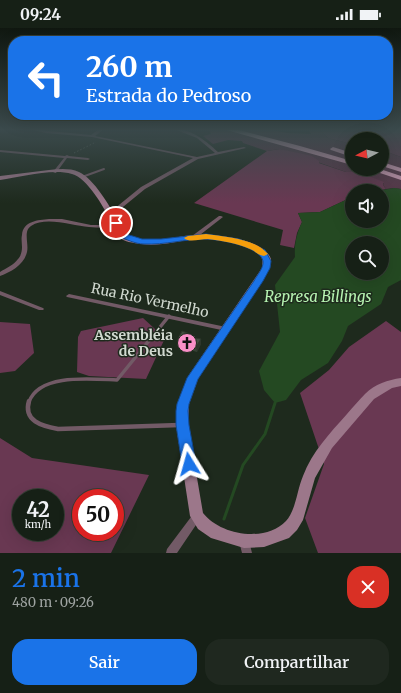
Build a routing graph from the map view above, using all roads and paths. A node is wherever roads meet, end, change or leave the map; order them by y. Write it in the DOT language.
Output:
graph roads {
  1 [pos="34,154"];
  2 [pos="72,154"];
  3 [pos="176,154"];
  4 [pos="215,154"];
  5 [pos="320,154"];
  6 [pos="67,156"];
  7 [pos="197,158"];
  8 [pos="88,159"];
  9 [pos="345,161"];
  10 [pos="389,166"];
  11 [pos="104,169"];
  12 [pos="401,170"];
  13 [pos="55,172"];
  14 [pos="389,174"];
  15 [pos="82,177"];
  16 [pos="0,178"];
  17 [pos="401,178"];
  18 [pos="110,213"];
  19 [pos="221,217"];
  20 [pos="117,226"];
  21 [pos="194,237"];
  22 [pos="0,274"];
  23 [pos="0,293"];
  24 [pos="69,296"];
  25 [pos="41,309"];
  26 [pos="169,316"];
  27 [pos="226,329"];
  28 [pos="401,382"];
  29 [pos="182,425"];
  30 [pos="197,516"];
  31 [pos="245,547"];
  32 [pos="171,553"];
  1 -- 6 [label="street"];
  2 -- 6 [label="path"];
  3 -- 7 [label="street"];
  4 -- 7 [label="street"];
  5 -- 9 [label="highway"];
  6 -- 8 [label="street"];
  6 -- 13 [label="street"];
  7 -- 18 [label="street"];
  10 -- 12 [label="highway"];
  11 -- 15 [label="lane"];
  13 -- 15 [label="main road"];
  13 -- 16 [label="main road"];
  14 -- 17 [label="highway"];
  15 -- 18 [label="main road"];
  18 -- 20 [label="main road"];
  19 -- 21 [label="street"];
  20 -- 21 [label="main road"];
  20 -- 22 [label="street"];
  21 -- 27 [label="main road"];
  23 -- 25 [label="street"];
  24 -- 26 [label="street, Rua Rio Vermelho"];
  26 -- 27 [label="street, Rua Rio Vermelho"];
  26 -- 29 [label="lane"];
  27 -- 29 [label="main road"];
  28 -- 31 [label="main road"];
  29 -- 30 [label="main road"];
  30 -- 31 [label="main road"];
  30 -- 32 [label="street"];
}
